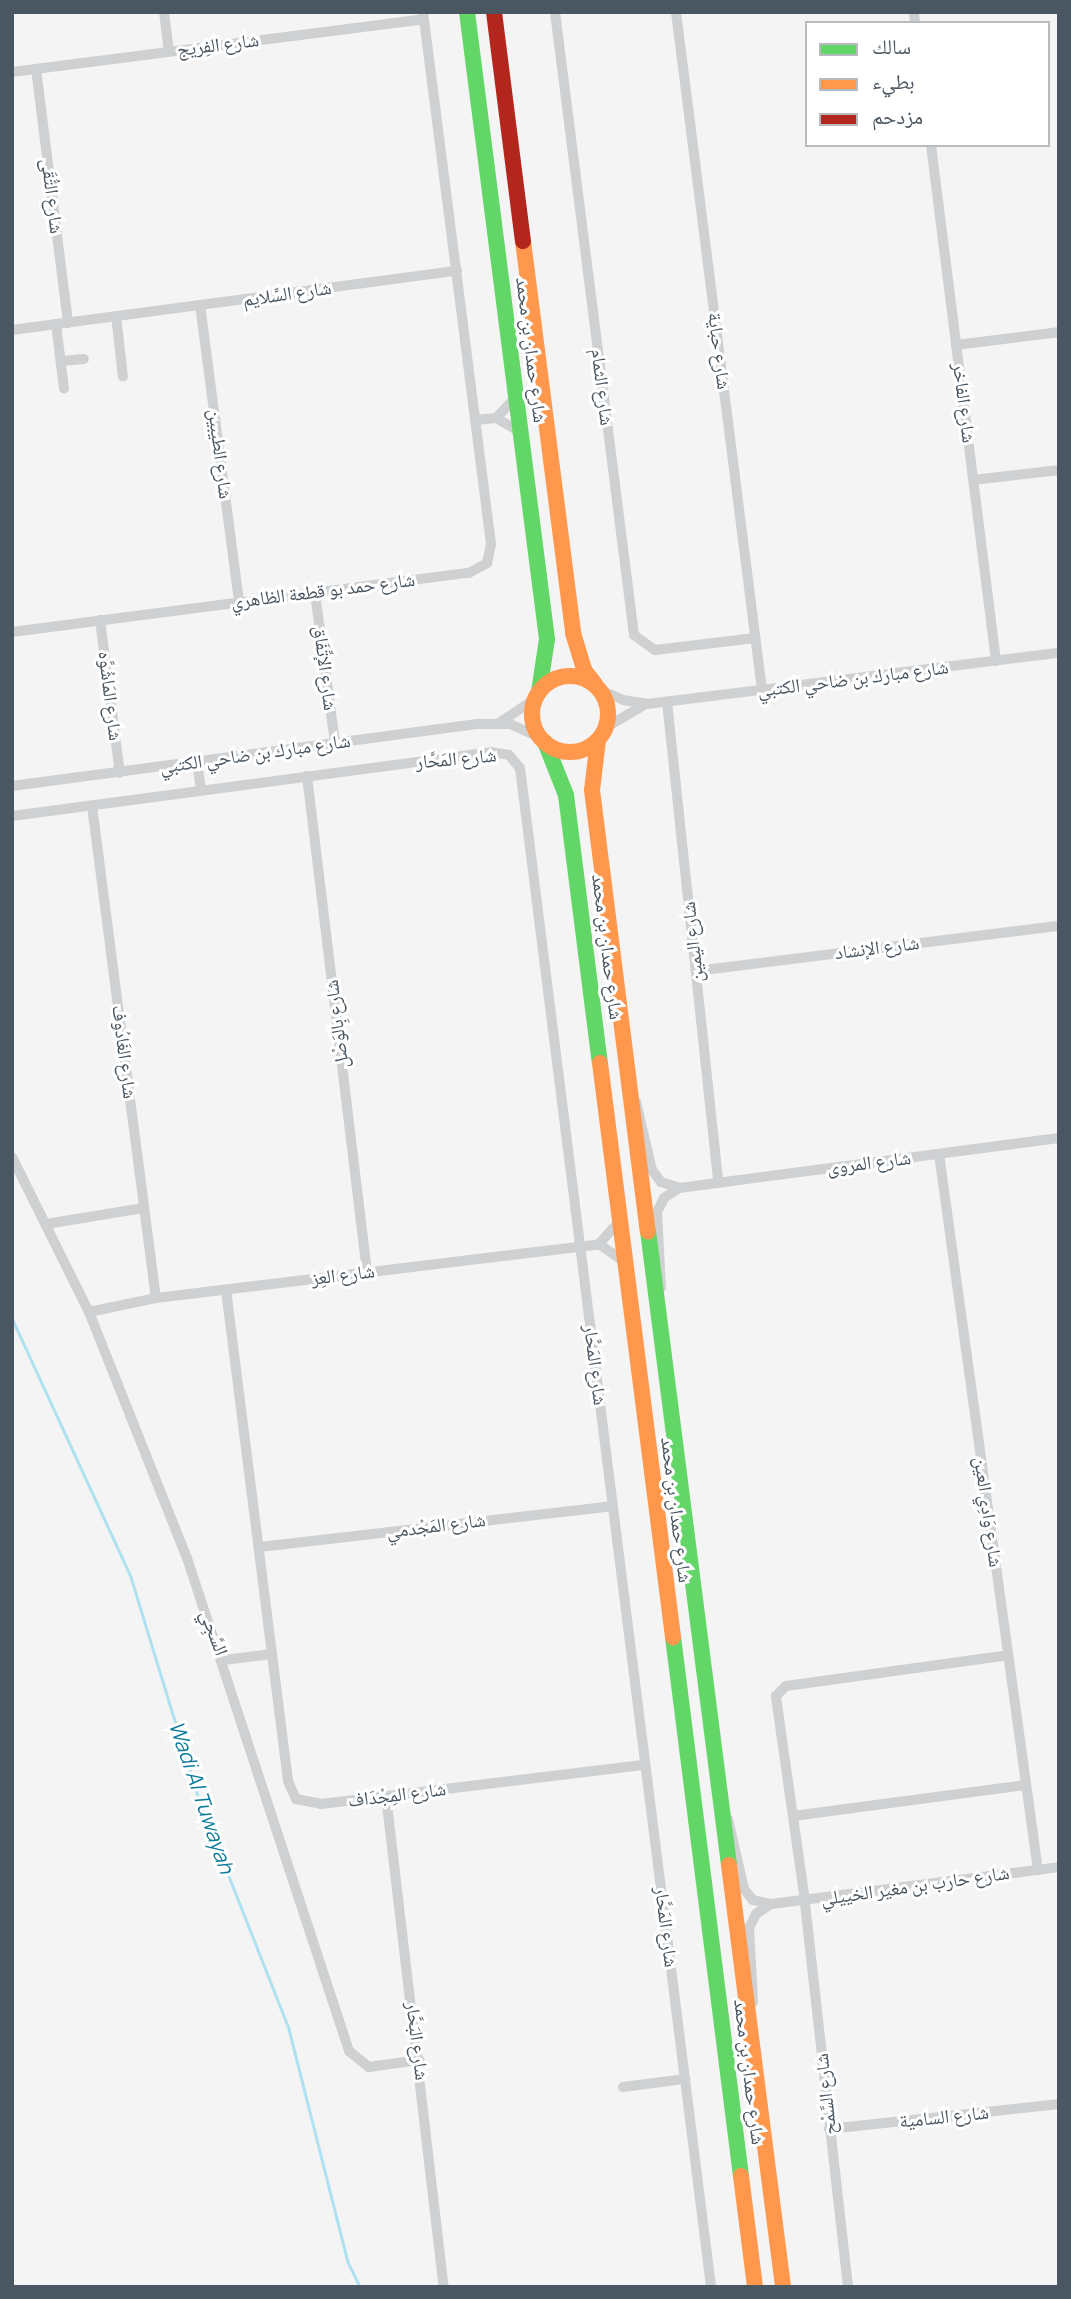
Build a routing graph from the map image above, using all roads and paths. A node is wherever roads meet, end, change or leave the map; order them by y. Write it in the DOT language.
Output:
graph roads {
  1 [pos="164,12"];
  2 [pos="467,12"];
  3 [pos="494,12"];
  4 [pos="555,12"];
  5 [pos="676,12"];
  6 [pos="424,15"];
  7 [pos="169,52"];
  8 [pos="36,69"];
  9 [pos="12,72"];
  10 [pos="931,147"];
  11 [pos="457,271"];
  12 [pos="201,305"];
  13 [pos="116,316"];
  14 [pos="68,323"];
  15 [pos="56,324"];
  16 [pos="12,330"];
  17 [pos="1059,332"];
  18 [pos="956,345"];
  19 [pos="84,359"];
  20 [pos="61,361"];
  21 [pos="123,377"];
  22 [pos="64,389"];
  23 [pos="516,397"];
  24 [pos="496,418"];
  25 [pos="476,420"];
  26 [pos="520,433"];
  27 [pos="1059,470"];
  28 [pos="973,480"];
  29 [pos="315,593"];
  30 [pos="239,602"];
  31 [pos="100,620"];
  32 [pos="12,632"];
  33 [pos="755,638"];
  34 [pos="1059,653"];
  35 [pos="996,661"];
  36 [pos="598,687"];
  37 [pos="762,690"];
  38 [pos="537,695"];
  39 [pos="667,702"];
  40 [pos="648,704"];
  41 [pos="499,723"];
  42 [pos="601,734"];
  43 [pos="543,740"];
  44 [pos="335,743"];
  45 [pos="197,762"];
  46 [pos="120,773"];
  47 [pos="307,776"];
  48 [pos="12,786"];
  49 [pos="201,791"];
  50 [pos="92,806"];
  51 [pos="12,816"];
  52 [pos="1059,926"];
  53 [pos="696,971"];
  54 [pos="630,1093"];
  55 [pos="1059,1138"];
  56 [pos="939,1154"];
  57 [pos="12,1157"];
  58 [pos="718,1183"];
  59 [pos="679,1188"];
  60 [pos="144,1208"];
  61 [pos="620,1220"];
  62 [pos="46,1224"];
  63 [pos="599,1244"];
  64 [pos="580,1247"];
  65 [pos="623,1261"];
  66 [pos="366,1272"];
  67 [pos="226,1290"];
  68 [pos="156,1298"];
  69 [pos="655,1309"];
  70 [pos="89,1312"];
  71 [pos="612,1506"];
  72 [pos="260,1547"];
  73 [pos="272,1654"];
  74 [pos="1008,1655"];
  75 [pos="224,1660"];
  76 [pos="645,1765"];
  77 [pos="1026,1785"];
  78 [pos="386,1796"];
  79 [pos="721,1803"];
  80 [pos="793,1816"];
  81 [pos="1059,1867"];
  82 [pos="1038,1870"];
  83 [pos="805,1901"];
  84 [pos="771,1904"];
  85 [pos="750,2030"];
  86 [pos="420,2060"];
  87 [pos="685,2080"];
  88 [pos="623,2087"];
  89 [pos="1059,2104"];
  90 [pos="830,2129"];
  91 [pos="444,2287"];
  92 [pos="711,2287"];
  93 [pos="755,2287"];
  94 [pos="783,2287"];
  95 [pos="848,2287"];
  1 -- 7 [label="street"];
  2 -- 23 [label="main road, شارع حمدان بن محمد"];
  3 -- 36 [label="main road, شارع حمدان بن محمد"];
  4 -- 33 [label="street, شارع الثمام"];
  5 -- 33 [label="street, شارع حباية"];
  6 -- 7 [label="street, شارع الفِريج"];
  6 -- 11 [label="street, شارع حمد بو قطعة الظاهري"];
  7 -- 8 [label="street, شارع الفِريج"];
  8 -- 9 [label="street, شارع الفِريج"];
  8 -- 14 [label="street, شارع التُّقَى"];
  10 -- 18 [label="street, شارع الفاخر"];
  11 -- 12 [label="street, شارع السَّلايم"];
  11 -- 25 [label="street, شارع حمد بو قطعة الظاهري"];
  12 -- 13 [label="street, شارع السَّلايم"];
  12 -- 30 [label="street, شارع الطيبين"];
  13 -- 14 [label="street, شارع السَّلايم"];
  13 -- 21 [label="street"];
  14 -- 15 [label="street, شارع السَّلايم"];
  15 -- 16 [label="street, شارع السَّلايم"];
  15 -- 20 [label="street"];
  17 -- 18 [label="street"];
  18 -- 28 [label="street, شارع الفاخر"];
  19 -- 20 [label="street"];
  20 -- 22 [label="street"];
  23 -- 24 [label="street"];
  23 -- 26 [label="main road, شارع حمدان بن محمد"];
  24 -- 25 [label="street"];
  24 -- 26 [label="street"];
  25 -- 29 [label="street, شارع حمد بو قطعة الظاهري"];
  26 -- 38 [label="main road, شارع حمدان بن محمد"];
  27 -- 28 [label="street"];
  28 -- 35 [label="street, شارع الفاخر"];
  29 -- 30 [label="street, شارع حمد بو قطعة الظاهري"];
  29 -- 44 [label="street, شارع الإتِّفَاق"];
  30 -- 31 [label="street, شارع حمد بو قطعة الظاهري"];
  31 -- 32 [label="street, شارع حمد بو قطعة الظاهري"];
  31 -- 46 [label="street, شارع المَاشُوَّه"];
  33 -- 37 [label="street, شارع حباية"];
  34 -- 35 [label="street, شارع مبارك بن ضاحي الكتبي"];
  35 -- 37 [label="street, شارع مبارك بن ضاحي الكتبي"];
  36 -- 38 [label="main road"];
  36 -- 40 [label="street, شارع مبارك بن ضاحي الكتبي"];
  36 -- 42 [label="main road"];
  37 -- 39 [label="street, شارع مبارك بن ضاحي الكتبي"];
  38 -- 41 [label="street, شارع مبارك بن ضاحي الكتبي"];
  38 -- 43 [label="main road"];
  39 -- 40 [label="street, شارع مبارك بن ضاحي الكتبي"];
  39 -- 53 [label="street, شارع اليمين"];
  40 -- 42 [label="street, شارع مبارك بن ضاحي الكتبي"];
  41 -- 43 [label="street, شارع مبارك بن ضاحي الكتبي"];
  41 -- 44 [label="street, شارع مبارك بن ضاحي الكتبي"];
  42 -- 43 [label="main road"];
  42 -- 54 [label="main road, شارع حمدان بن محمد"];
  43 -- 61 [label="main road, شارع حمدان بن محمد"];
  44 -- 45 [label="street, شارع مبارك بن ضاحي الكتبي"];
  45 -- 46 [label="street, شارع مبارك بن ضاحي الكتبي"];
  45 -- 49 [label="street"];
  46 -- 48 [label="street, شارع مبارك بن ضاحي الكتبي"];
  47 -- 49 [label="street, شارع المَحَّار"];
  47 -- 64 [label="street, شارع المَحَّار"];
  47 -- 66 [label="street, شارع بِالوَصْل"];
  49 -- 50 [label="street, شارع المَحَّار"];
  50 -- 51 [label="street, شارع المَحَّار"];
  50 -- 60 [label="street, شارع الغَادُوف"];
  52 -- 53 [label="street, شارع الإنشاد"];
  53 -- 58 [label="street, شارع اليمين"];
  54 -- 59 [label="street"];
  54 -- 69 [label="main road, شارع حمدان بن محمد"];
  55 -- 56 [label="street, شارع المروى"];
  56 -- 58 [label="street, شارع المروى"];
  56 -- 74 [label="street, شارع وَادِي العين"];
  57 -- 62 [label="street, السَّجِي"];
  58 -- 59 [label="street, شارع المروى"];
  59 -- 69 [label="street"];
  60 -- 62 [label="street"];
  60 -- 68 [label="street, شارع الغَادُوف"];
  61 -- 63 [label="street"];
  61 -- 65 [label="main road, شارع حمدان بن محمد"];
  62 -- 70 [label="street, السَّجِي"];
  63 -- 64 [label="street, شارع العِز"];
  63 -- 65 [label="street"];
  64 -- 66 [label="street, شارع العِز"];
  64 -- 71 [label="street, شارع المَحَّار"];
  65 -- 93 [label="main road, شارع حمدان بن محمد"];
  66 -- 67 [label="street, شارع العِز"];
  67 -- 68 [label="street, شارع العِز"];
  67 -- 72 [label="street, شارع المِجْدَاف"];
  68 -- 70 [label="street, شارع العِز"];
  69 -- 79 [label="main road, شارع حمدان بن محمد"];
  70 -- 75 [label="street, السَّجِي"];
  71 -- 72 [label="street, شارع المَجْدمي"];
  71 -- 76 [label="street, شارع المَحَّار"];
  72 -- 73 [label="street, شارع المِجْدَاف"];
  73 -- 75 [label="street"];
  73 -- 78 [label="street, شارع المِجْدَاف"];
  74 -- 77 [label="street, شارع وَادِي العين"];
  74 -- 80 [label="street, شارع السَّمْح"];
  75 -- 86 [label="street, السَّجِي"];
  76 -- 78 [label="street, شارع المِجْدَاف"];
  76 -- 87 [label="street, شارع المَحَّار"];
  77 -- 80 [label="street"];
  77 -- 82 [label="street, شارع وَادِي العين"];
  78 -- 86 [label="street, شارع البَحَّار"];
  79 -- 84 [label="street"];
  79 -- 85 [label="main road, شارع حمدان بن محمد"];
  80 -- 83 [label="street, شارع السَّمْح"];
  81 -- 82 [label="street, شارع حارب بن مغير الخييلي"];
  82 -- 83 [label="street, شارع حارب بن مغير الخييلي"];
  83 -- 84 [label="street, شارع حارب بن مغير الخييلي"];
  83 -- 90 [label="street, شارع السَّمْح"];
  84 -- 85 [label="street"];
  85 -- 94 [label="main road, شارع حمدان بن محمد"];
  86 -- 91 [label="street, شارع البَحَّار"];
  87 -- 88 [label="street"];
  87 -- 92 [label="street, شارع المَحَّار"];
  89 -- 90 [label="street, شارع السامية"];
  90 -- 95 [label="street, شارع السَّمْح"];
}
